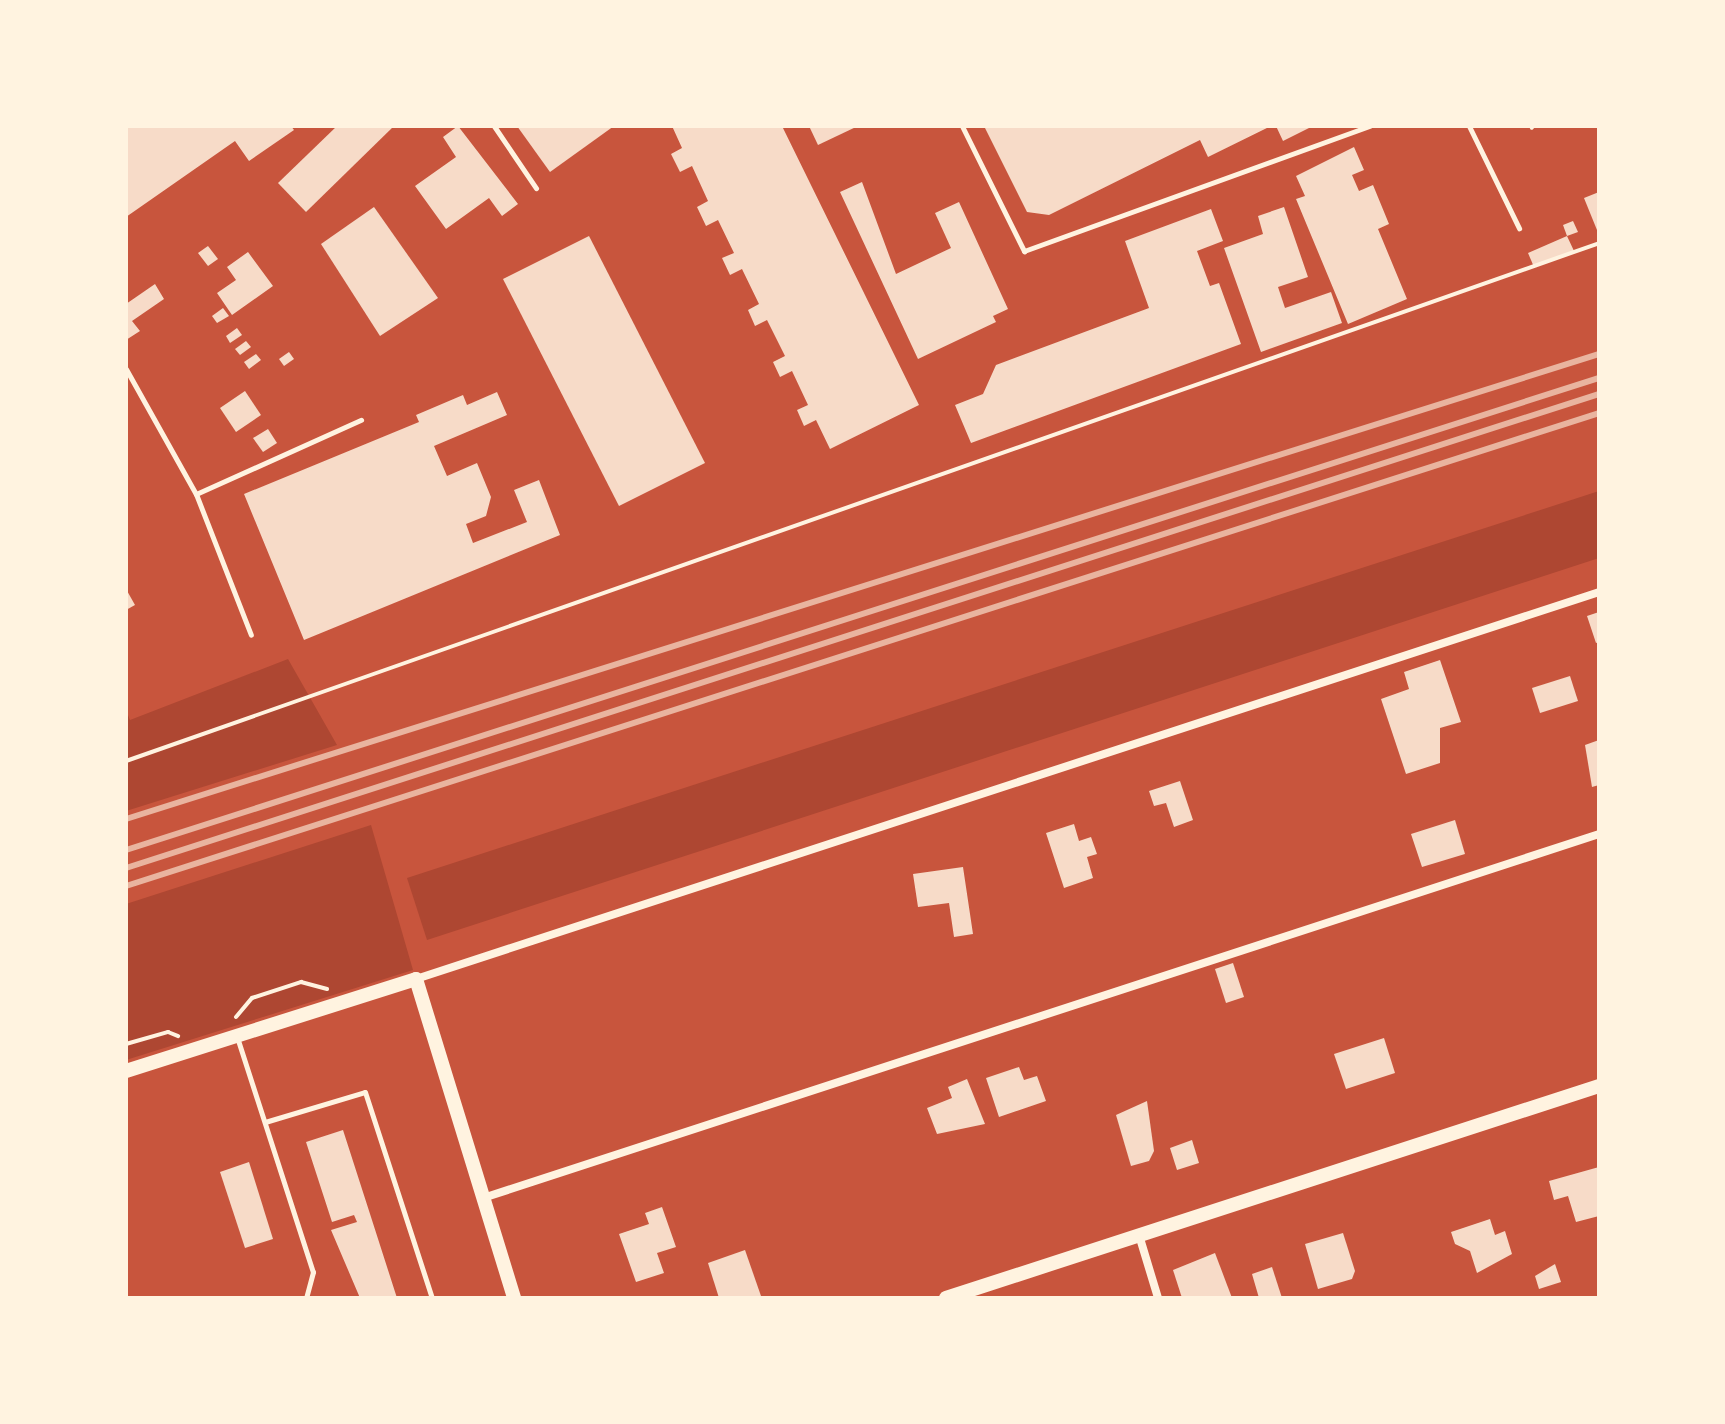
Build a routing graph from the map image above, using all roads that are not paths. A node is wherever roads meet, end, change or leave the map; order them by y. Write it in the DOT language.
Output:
graph roads {
  1 [pos="494,126"];
  2 [pos="962,126"];
  3 [pos="1370,126"];
  4 [pos="1469,126"];
  5 [pos="536,188"];
  6 [pos="1519,228"];
  7 [pos="126,369"];
  8 [pos="128,378"];
  9 [pos="361,420"];
  10 [pos="196,494"];
  11 [pos="1599,592"];
  12 [pos="251,635"];
  13 [pos="1599,834"];
  14 [pos="416,979"];
  15 [pos="237,1036"];
  16 [pos="126,1071"];
  17 [pos="1599,1086"];
  18 [pos="265,1122"];
  19 [pos="483,1198"];
  20 [pos="1139,1235"];
  21 [pos="306,1298"];
  22 [pos="432,1298"];
  23 [pos="514,1298"];
  24 [pos="946,1298"];
  25 [pos="1158,1298"];
  1 -- 5 [label="lane"];
  2 -- 3 [label="lane"];
  4 -- 6 [label="lane"];
  7 -- 8 [label="lane"];
  8 -- 10 [label="lane"];
  9 -- 10 [label="lane"];
  10 -- 12 [label="lane"];
  11 -- 14 [label="street"];
  13 -- 19 [label="street"];
  14 -- 15 [label="street"];
  14 -- 19 [label="street"];
  15 -- 16 [label="street"];
  15 -- 18 [label="lane"];
  17 -- 20 [label="street"];
  18 -- 21 [label="lane"];
  18 -- 22 [label="lane"];
  19 -- 23 [label="street"];
  20 -- 24 [label="street"];
  20 -- 25 [label="street"];
}
